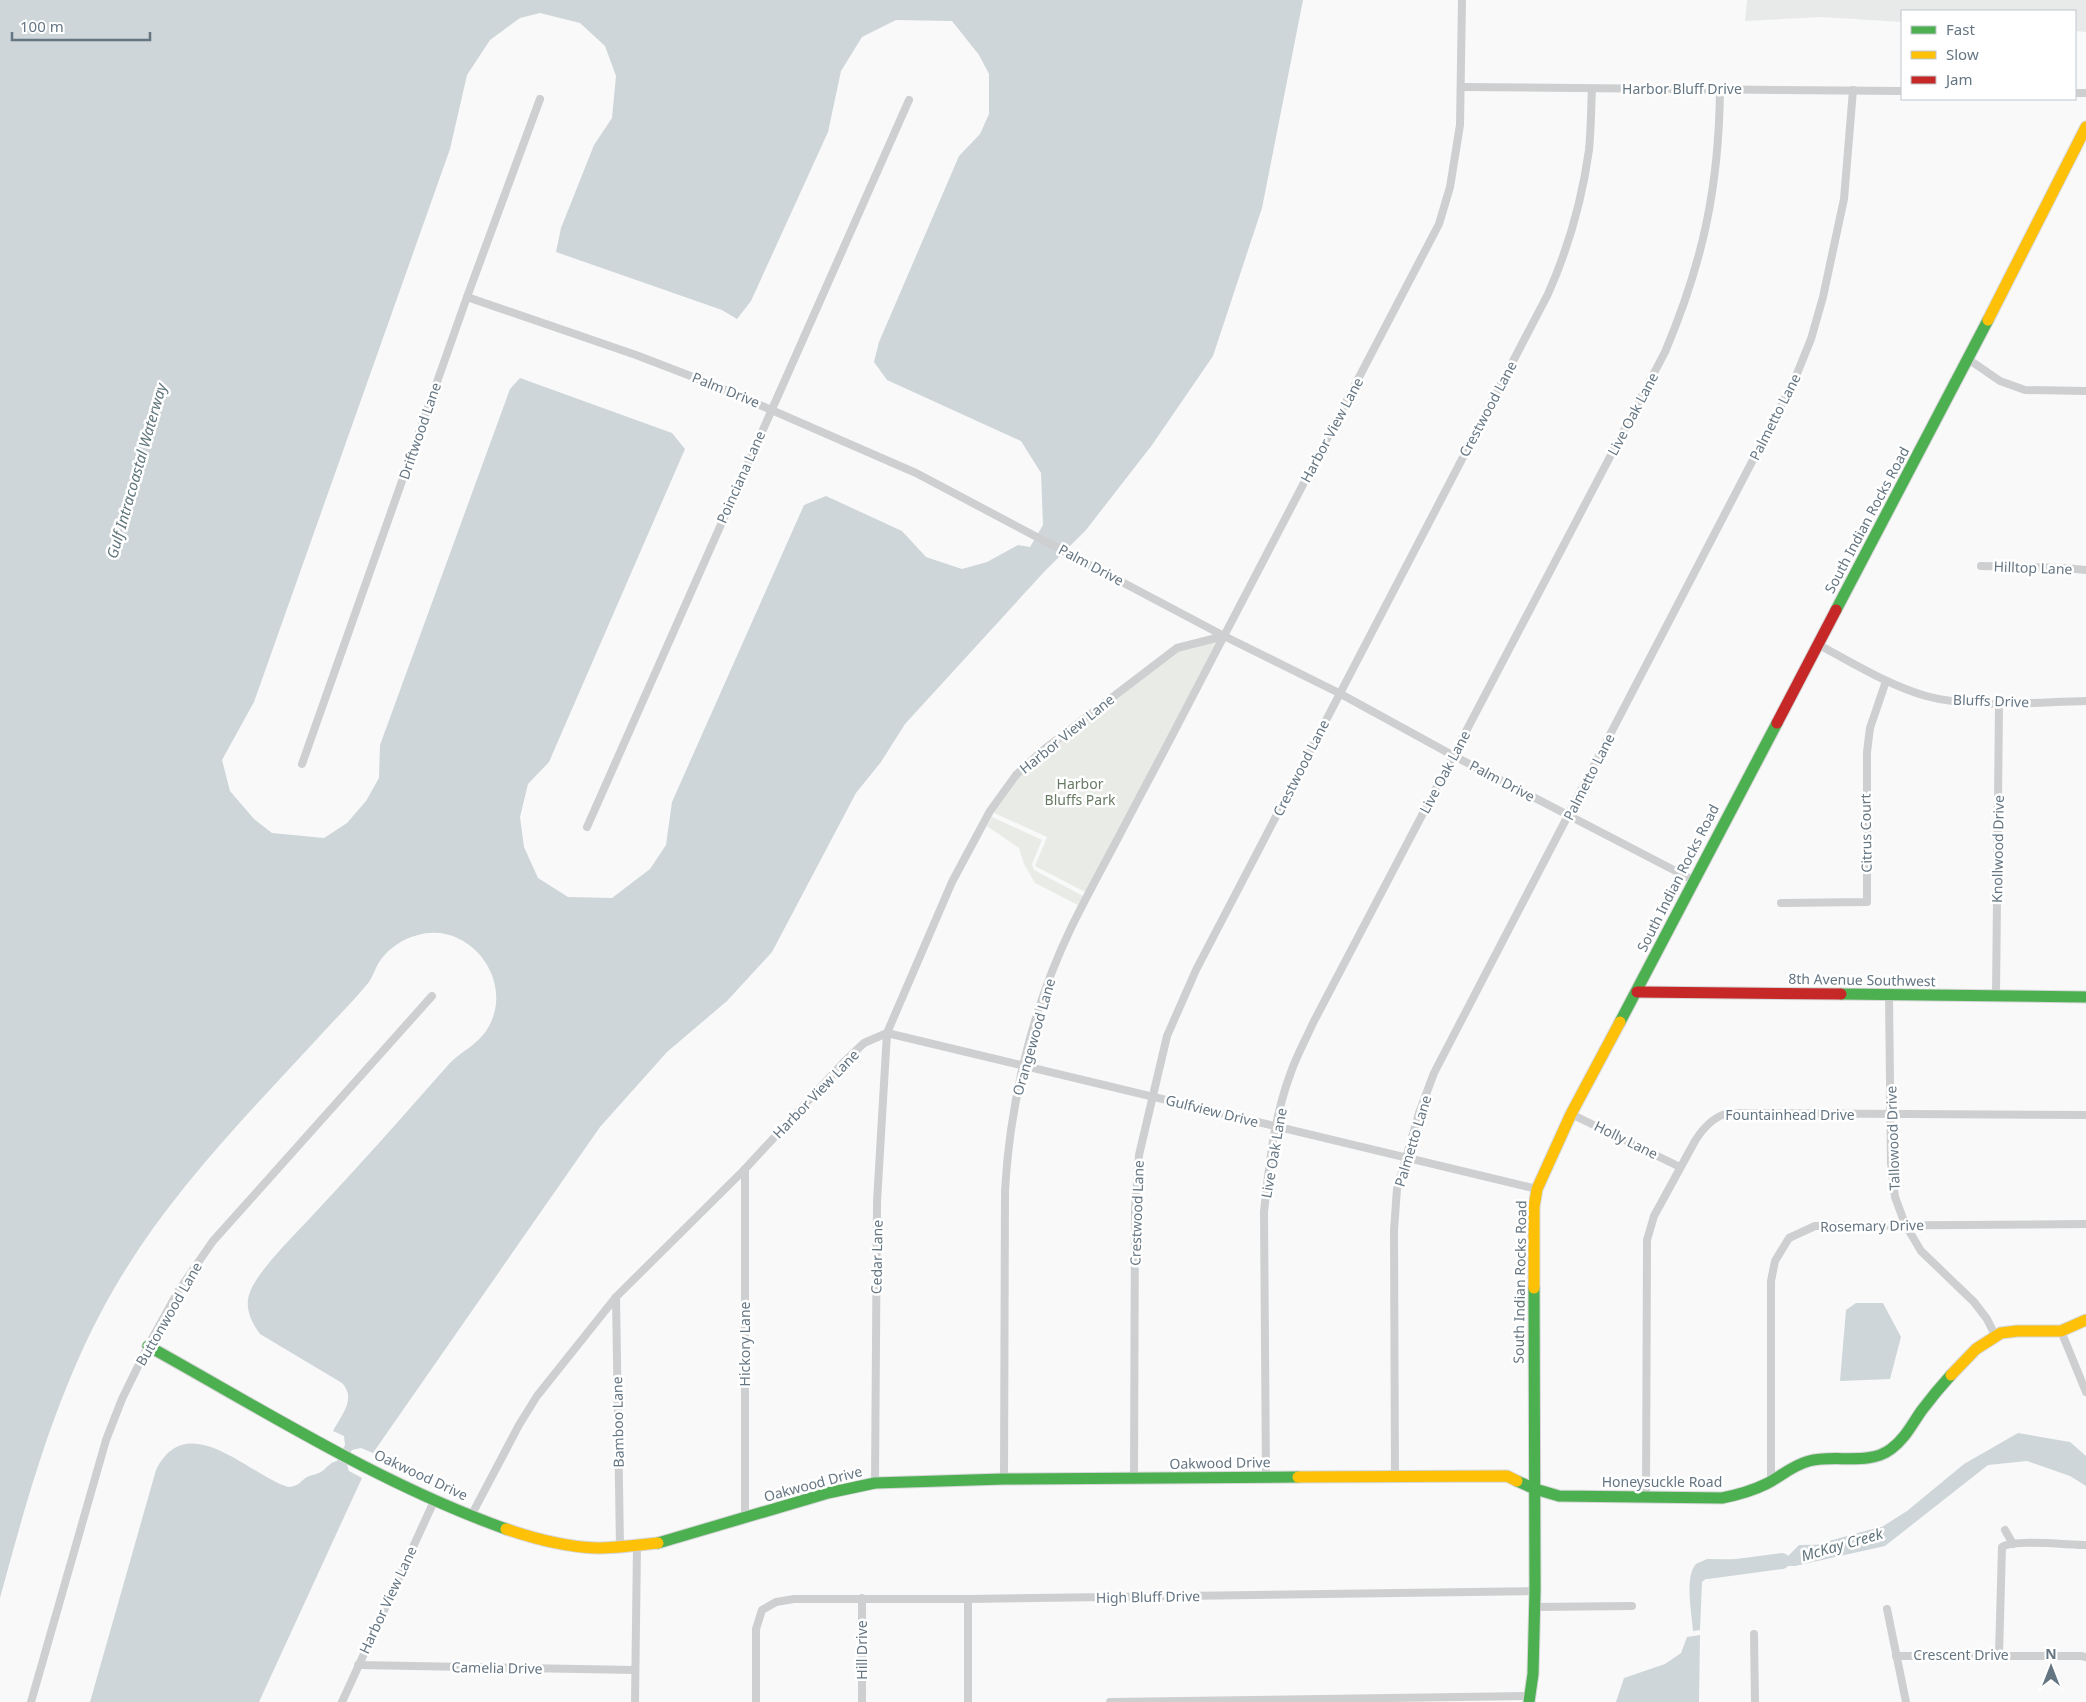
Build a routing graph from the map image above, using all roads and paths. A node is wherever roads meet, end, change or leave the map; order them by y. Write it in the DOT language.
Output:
graph roads {
  1 [pos="1462,0"];
  2 [pos="1461,87"];
  3 [pos="1592,88"];
  4 [pos="1720,89"];
  5 [pos="1853,90"];
  6 [pos="1901,91"];
  7 [pos="540,99"];
  8 [pos="910,100"];
  9 [pos="2086,126"];
  10 [pos="467,297"];
  11 [pos="1968,359"];
  12 [pos="2086,391"];
  13 [pos="772,409"];
  14 [pos="1981,566"];
  15 [pos="2086,570"];
  16 [pos="1224,636"];
  17 [pos="1819,645"];
  18 [pos="1886,681"];
  19 [pos="1339,693"];
  20 [pos="2086,701"];
  21 [pos="1999,702"];
  22 [pos="1454,756"];
  23 [pos="302,764"];
  24 [pos="1569,817"];
  25 [pos="587,827"];
  26 [pos="1693,880"];
  27 [pos="1782,903"];
  28 [pos="1637,992"];
  29 [pos="432,996"];
  30 [pos="1889,996"];
  31 [pos="1996,996"];
  32 [pos="2086,997"];
  33 [pos="887,1033"];
  34 [pos="1024,1066"];
  35 [pos="1152,1097"];
  36 [pos="1571,1114"];
  37 [pos="1890,1115"];
  38 [pos="2086,1115"];
  39 [pos="1275,1127"];
  40 [pos="1405,1158"];
  41 [pos="1680,1166"];
  42 [pos="745,1169"];
  43 [pos="1537,1189"];
  44 [pos="1905,1224"];
  45 [pos="2086,1224"];
  46 [pos="616,1298"];
  47 [pos="2086,1320"];
  48 [pos="2061,1332"];
  49 [pos="1995,1335"];
  50 [pos="148,1346"];
  51 [pos="2086,1392"];
  52 [pos="1266,1477"];
  53 [pos="1395,1478"];
  54 [pos="1004,1479"];
  55 [pos="1134,1479"];
  56 [pos="874,1482"];
  57 [pos="1770,1482"];
  58 [pos="1535,1489"];
  59 [pos="434,1498"];
  60 [pos="1646,1498"];
  61 [pos="471,1516"];
  62 [pos="745,1518"];
  63 [pos="2005,1530"];
  64 [pos="2013,1544"];
  65 [pos="2086,1545"];
  66 [pos="637,1546"];
  67 [pos="620,1547"];
  68 [pos="1535,1591"];
  69 [pos="862,1598"];
  70 [pos="968,1599"];
  71 [pos="1632,1606"];
  72 [pos="1534,1607"];
  73 [pos="1887,1609"];
  74 [pos="1754,1634"];
  75 [pos="1999,1655"];
  76 [pos="1896,1656"];
  77 [pos="2086,1657"];
  78 [pos="358,1665"];
  79 [pos="634,1670"];
  80 [pos="1530,1699"];
  81 [pos="31,1702"];
  82 [pos="342,1702"];
  83 [pos="635,1702"];
  84 [pos="756,1702"];
  85 [pos="862,1702"];
  86 [pos="968,1702"];
  87 [pos="1110,1702"];
  88 [pos="1754,1702"];
  89 [pos="1906,1702"];
  1 -- 2 [label="street, Harbor View Lane"];
  2 -- 3 [label="street, Harbor Bluff Drive"];
  2 -- 16 [label="street, Harbor View Lane"];
  3 -- 4 [label="street, Harbor Bluff Drive"];
  3 -- 19 [label="street, Crestwood Lane"];
  4 -- 5 [label="street, Harbor Bluff Drive"];
  4 -- 22 [label="street, Live Oak Lane"];
  5 -- 6 [label="street, Harbor Bluff Drive"];
  5 -- 24 [label="street, Palmetto Lane"];
  7 -- 10 [label="street, Driftwood Lane"];
  8 -- 13 [label="street, Poinciana Lane"];
  9 -- 11 [label="street, South Indian Rocks Road"];
  10 -- 13 [label="street, Palm Drive"];
  10 -- 23 [label="street, Driftwood Lane"];
  11 -- 12 [label="street"];
  11 -- 17 [label="street, South Indian Rocks Road"];
  13 -- 16 [label="street, Palm Drive"];
  13 -- 25 [label="street, Poinciana Lane"];
  14 -- 15 [label="street, Hilltop Lane"];
  16 -- 19 [label="street, Palm Drive"];
  16 -- 33 [label="street, Harbor View Lane"];
  16 -- 34 [label="street, Orangewood Lane"];
  17 -- 18 [label="street, Bluffs Drive"];
  17 -- 26 [label="street, South Indian Rocks Road"];
  18 -- 21 [label="street, Bluffs Drive"];
  18 -- 27 [label="street, Citrus Court"];
  19 -- 22 [label="street, Palm Drive"];
  19 -- 35 [label="street, Crestwood Lane"];
  20 -- 21 [label="street, Bluffs Drive"];
  21 -- 31 [label="street, Knollwood Drive"];
  22 -- 24 [label="street, Palm Drive"];
  22 -- 39 [label="street, Live Oak Lane"];
  24 -- 26 [label="street, Palm Drive"];
  24 -- 40 [label="street, Palmetto Lane"];
  26 -- 28 [label="street, South Indian Rocks Road"];
  28 -- 30 [label="street, 8th Avenue Southwest"];
  28 -- 36 [label="street, South Indian Rocks Road"];
  29 -- 50 [label="street, Buttonwood Lane"];
  30 -- 31 [label="street, 8th Avenue Southwest"];
  30 -- 37 [label="street, Tallowood Drive"];
  31 -- 32 [label="street, 8th Avenue Southwest"];
  33 -- 34 [label="street, Gulfview Drive"];
  33 -- 42 [label="street, Harbor View Lane"];
  33 -- 56 [label="street, Cedar Lane"];
  34 -- 35 [label="street, Gulfview Drive"];
  34 -- 54 [label="street, Orangewood Lane"];
  35 -- 39 [label="street, Gulfview Drive"];
  35 -- 55 [label="street, Crestwood Lane"];
  36 -- 41 [label="street, Holly Lane"];
  36 -- 43 [label="street, South Indian Rocks Road"];
  37 -- 38 [label="street, Fountainhead Drive"];
  37 -- 41 [label="street, Fountainhead Drive"];
  37 -- 44 [label="street, Tallowood Drive"];
  39 -- 40 [label="street, Gulfview Drive"];
  39 -- 52 [label="street, Live Oak Lane"];
  40 -- 43 [label="street, Gulfview Drive"];
  40 -- 53 [label="street, Palmetto Lane"];
  41 -- 60 [label="street, Fountainhead Drive"];
  42 -- 46 [label="street, Harbor View Lane"];
  42 -- 62 [label="street, Hickory Lane"];
  43 -- 58 [label="street, South Indian Rocks Road"];
  44 -- 45 [label="street, Rosemary Drive"];
  44 -- 49 [label="street, Tallowood Drive"];
  44 -- 57 [label="street, Rosemary Drive"];
  46 -- 61 [label="street, Harbor View Lane"];
  46 -- 67 [label="street, Bamboo Lane"];
  47 -- 48 [label="street"];
  48 -- 49 [label="street"];
  48 -- 51 [label="street"];
  49 -- 57 [label="street, Honeysuckle Road"];
  50 -- 59 [label="street, Oakwood Drive"];
  50 -- 81 [label="street, Buttonwood Lane"];
  52 -- 53 [label="street, Oakwood Drive"];
  52 -- 55 [label="street, Oakwood Drive"];
  53 -- 58 [label="street, Oakwood Drive"];
  54 -- 55 [label="street, Oakwood Drive"];
  54 -- 56 [label="street, Oakwood Drive"];
  56 -- 62 [label="street, Oakwood Drive"];
  57 -- 60 [label="street, Honeysuckle Road"];
  58 -- 60 [label="street, Honeysuckle Road"];
  58 -- 68 [label="street, South Indian Rocks Road"];
  59 -- 61 [label="street, Oakwood Drive"];
  59 -- 78 [label="street, Harbor View Lane"];
  61 -- 67 [label="street, Oakwood Drive"];
  62 -- 66 [label="street, Oakwood Drive"];
  63 -- 64 [label="street"];
  64 -- 65 [label="street"];
  64 -- 75 [label="street"];
  66 -- 67 [label="street, Oakwood Drive"];
  66 -- 79 [label="street"];
  68 -- 70 [label="street, High Bluff Drive"];
  68 -- 72 [label="street, South Indian Rocks Road"];
  69 -- 70 [label="street, High Bluff Drive"];
  69 -- 84 [label="street, High Bluff Drive"];
  69 -- 85 [label="street, Hill Drive"];
  70 -- 86 [label="street"];
  71 -- 72 [label="street"];
  72 -- 80 [label="street, South Indian Rocks Road"];
  73 -- 76 [label="street"];
  74 -- 88 [label="street"];
  75 -- 76 [label="street, Crescent Drive"];
  75 -- 77 [label="street, Crescent Drive"];
  76 -- 89 [label="street"];
  78 -- 79 [label="street, Camelia Drive"];
  78 -- 82 [label="street, Harbor View Lane"];
  79 -- 83 [label="street"];
  80 -- 87 [label="street"];
}
